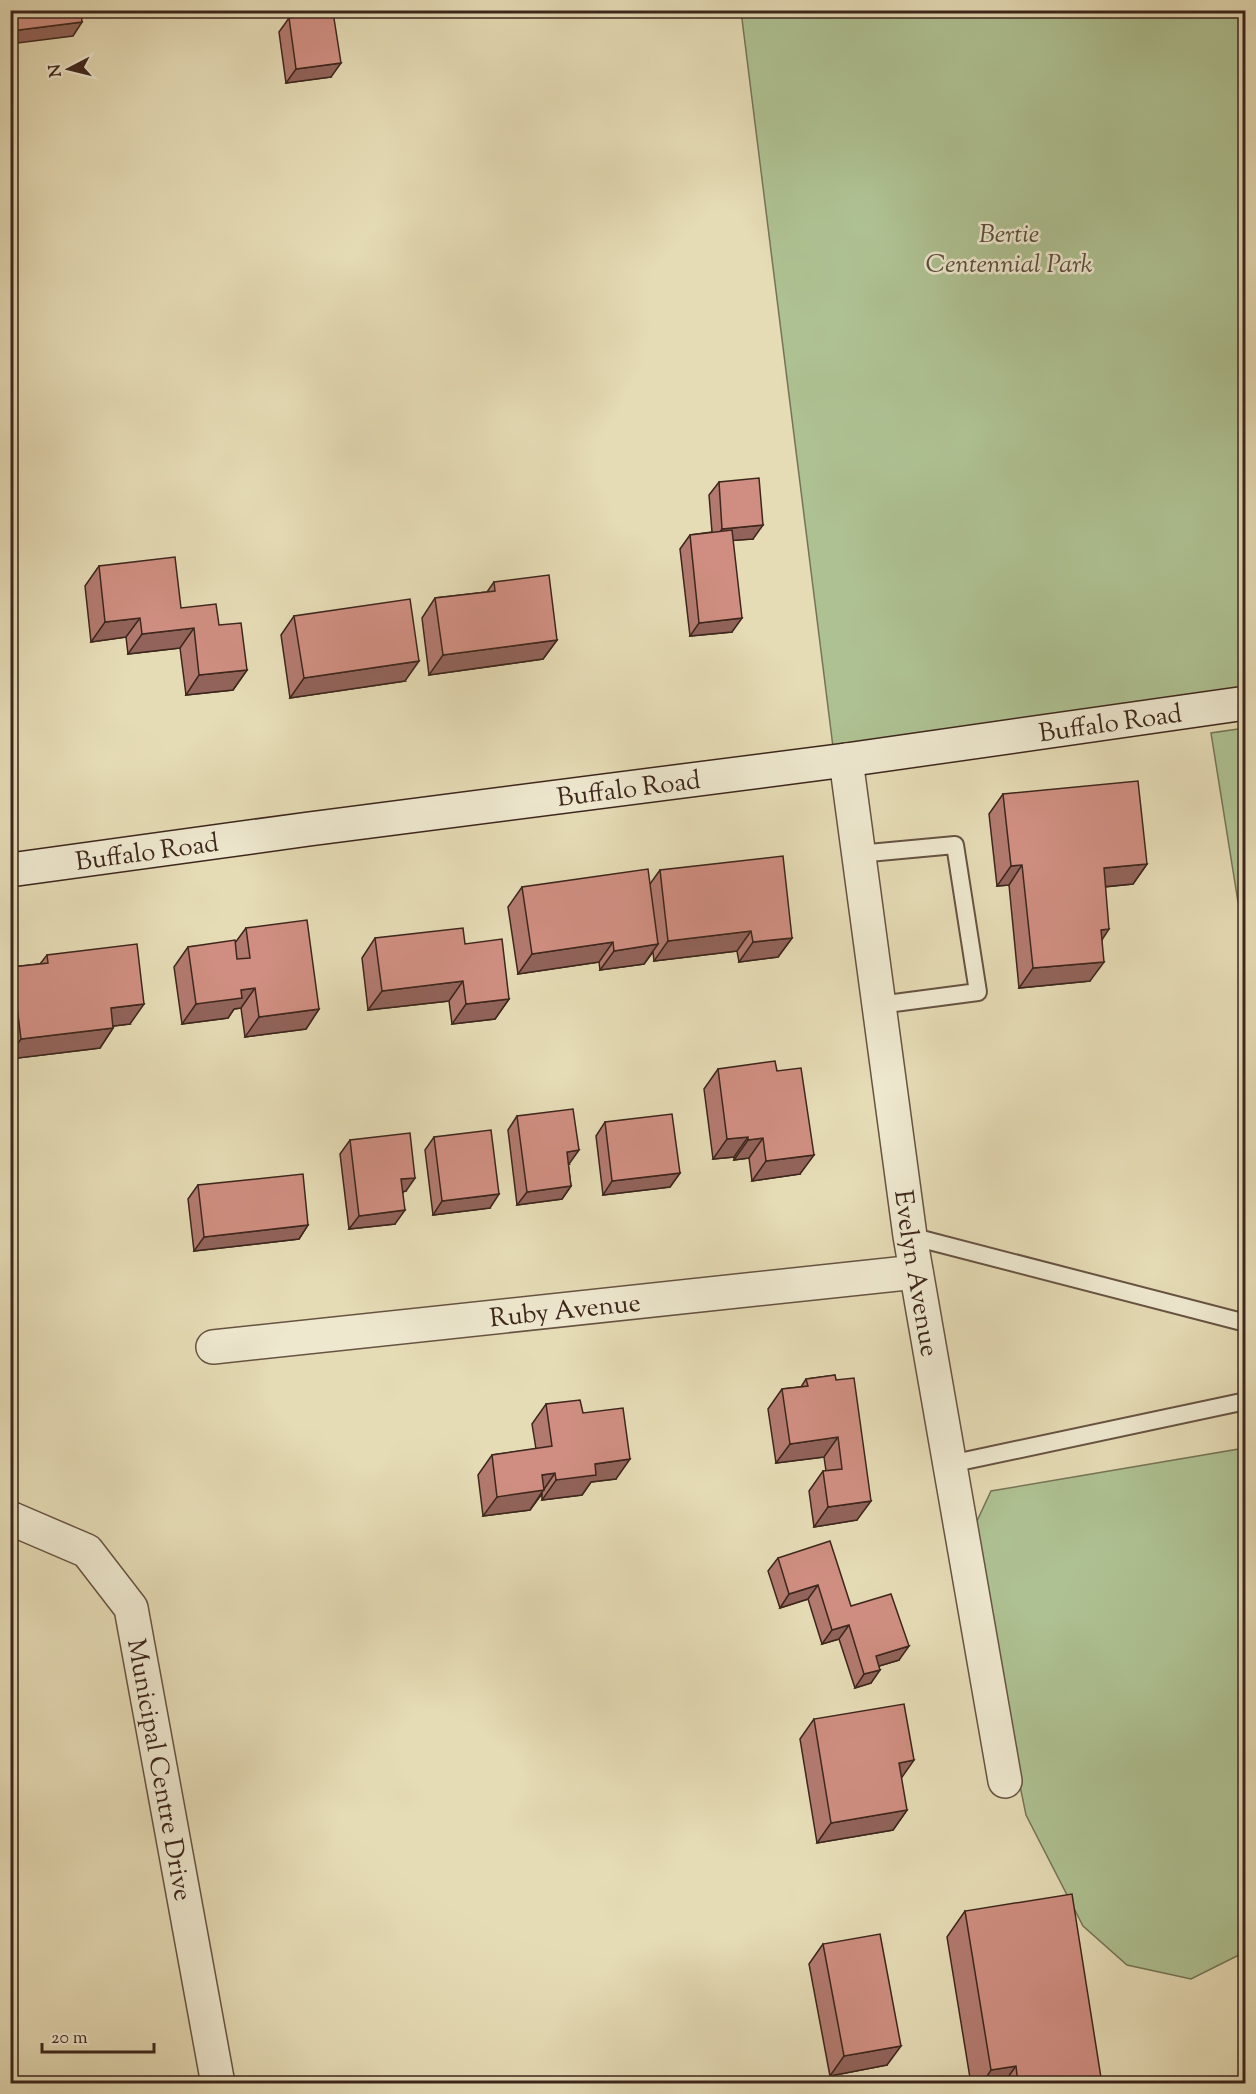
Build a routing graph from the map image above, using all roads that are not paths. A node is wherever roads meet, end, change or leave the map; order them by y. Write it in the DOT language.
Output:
graph roads {
  1 [pos="1245,703"];
  2 [pos="846,760"];
  3 [pos="858,854"];
  4 [pos="10,870"];
  5 [pos="879,1005"];
  6 [pos="910,1236"];
  7 [pos="916,1272"];
  8 [pos="1245,1323"];
  9 [pos="213,1347"];
  10 [pos="1245,1401"];
  11 [pos="950,1464"];
  12 [pos="10,1518"];
  13 [pos="1005,1781"];
  14 [pos="218,2084"];
  1 -- 2 [label="street, Buffalo Road"];
  2 -- 3 [label="street, Evelyn Avenue"];
  2 -- 4 [label="street, Buffalo Road"];
  3 -- 5 [label="street, Evelyn Avenue"];
  3 -- 5 [label="lane"];
  5 -- 6 [label="street, Evelyn Avenue"];
  6 -- 7 [label="street, Evelyn Avenue"];
  6 -- 8 [label="lane"];
  7 -- 9 [label="street, Ruby Avenue"];
  7 -- 11 [label="street, Evelyn Avenue"];
  10 -- 11 [label="lane"];
  11 -- 13 [label="street, Evelyn Avenue"];
  12 -- 14 [label="street, Municipal Centre Drive"];
}
